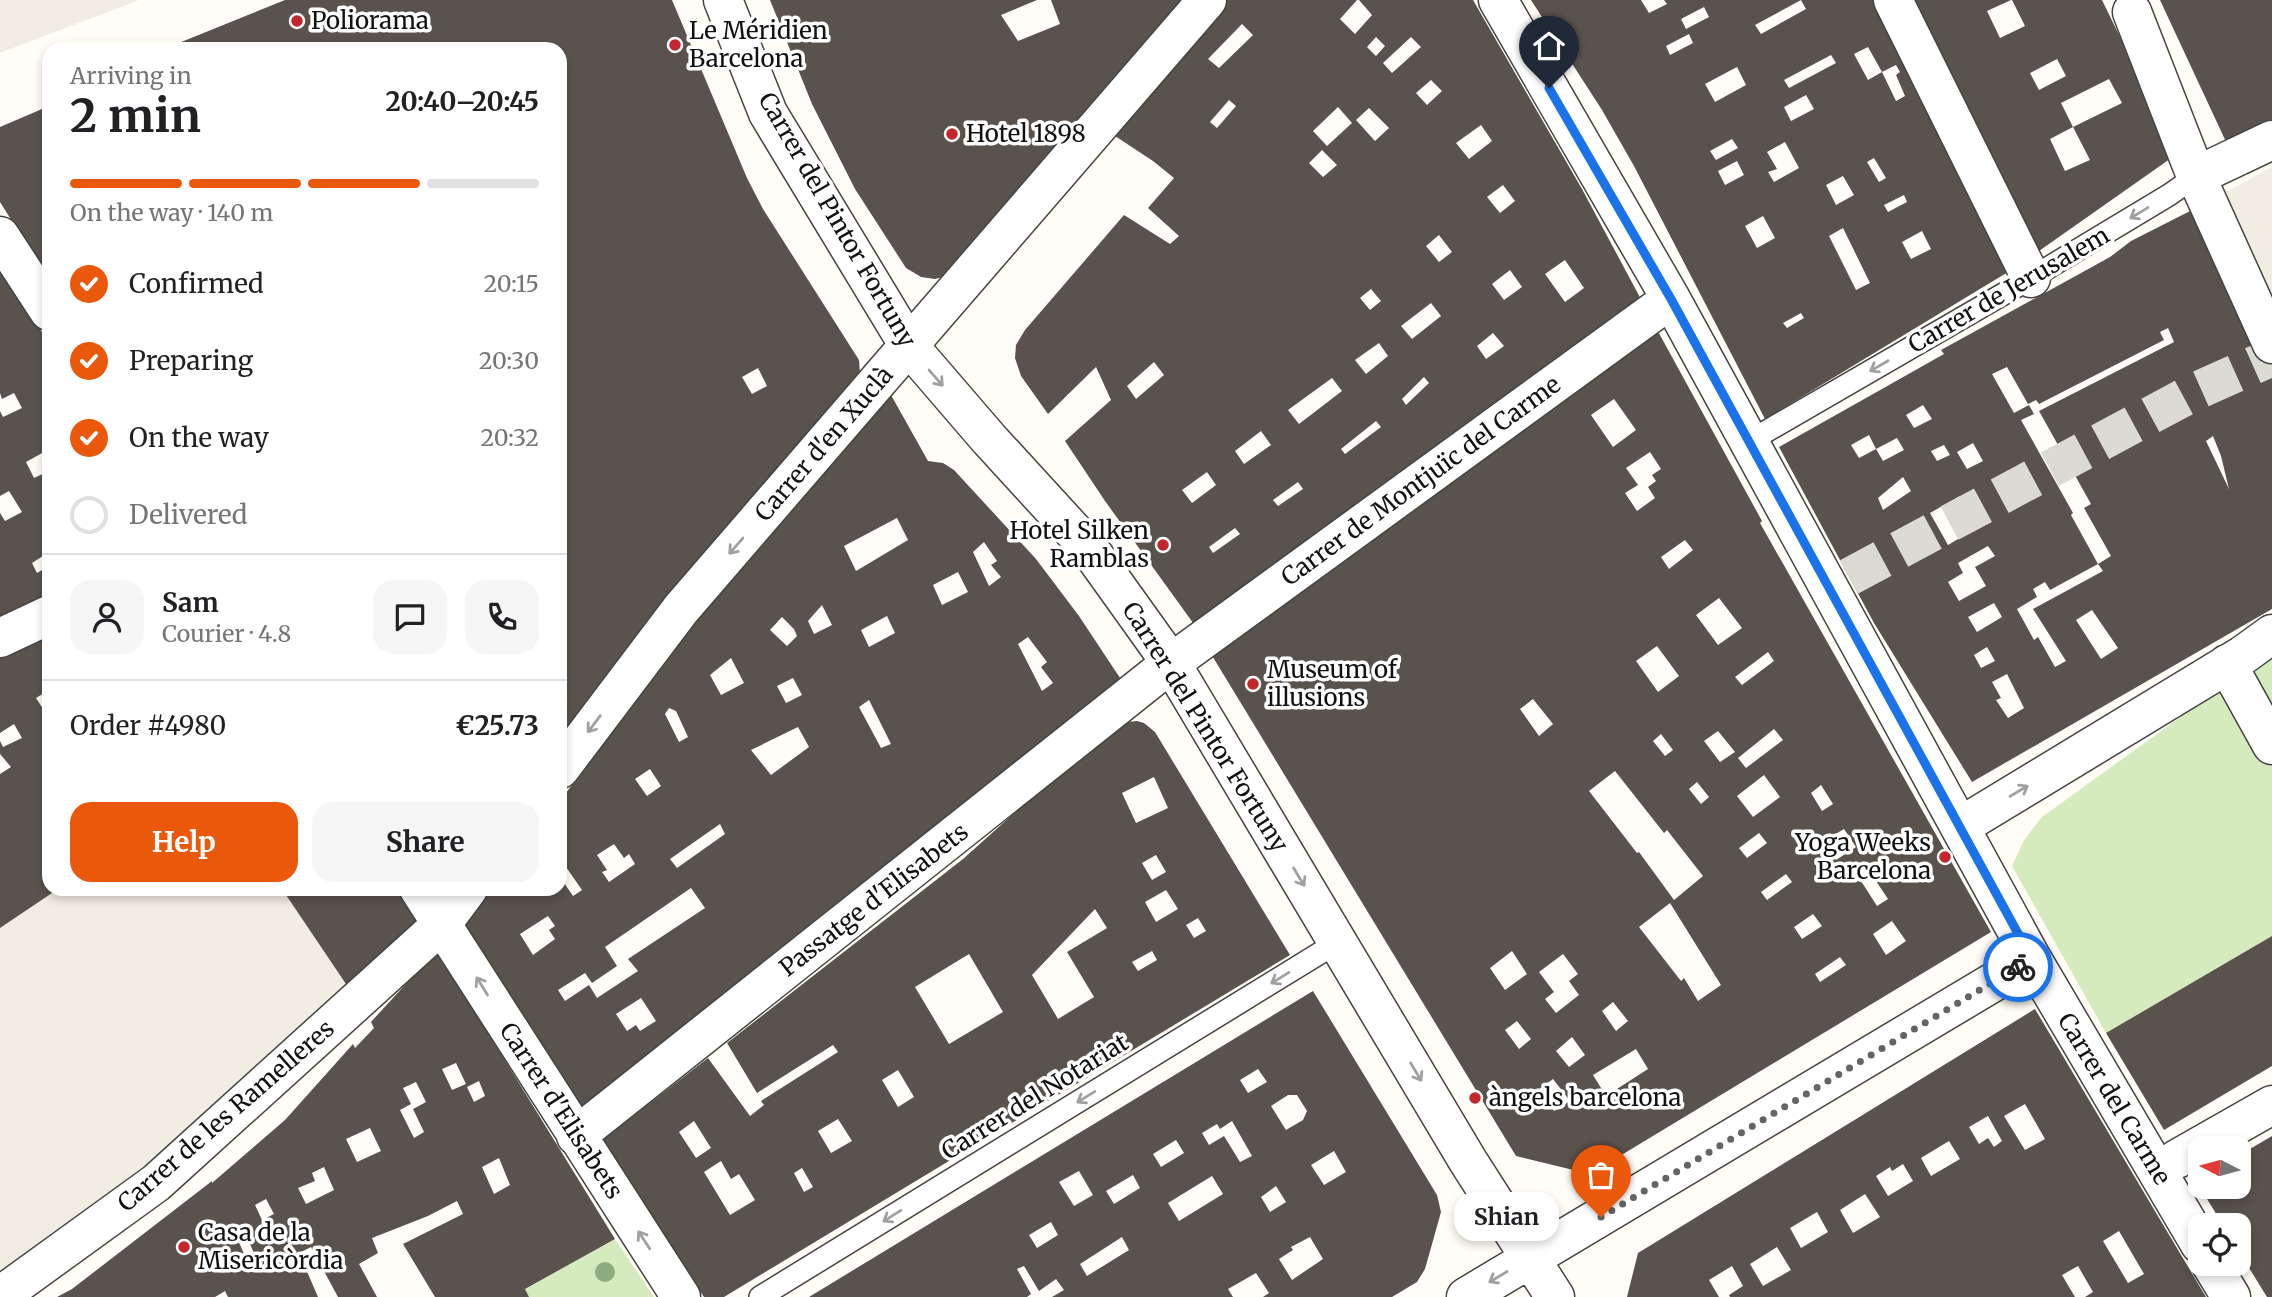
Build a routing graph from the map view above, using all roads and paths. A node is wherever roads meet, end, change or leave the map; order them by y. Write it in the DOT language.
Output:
graph roads {
  1 [pos="723,0"];
  2 [pos="1207,0"];
  3 [pos="1498,0"];
  4 [pos="1893,0"];
  5 [pos="2132,12"];
  6 [pos="2272,140"];
  7 [pos="2196,176"];
  8 [pos="0,236"];
  9 [pos="2031,278"];
  10 [pos="1671,299"];
  11 [pos="42,300"];
  12 [pos="909,346"];
  13 [pos="2271,353"];
  14 [pos="1748,442"];
  15 [pos="42,618"];
  16 [pos="2272,634"];
  17 [pos="0,638"];
  18 [pos="1171,663"];
  19 [pos="2227,664"];
  20 [pos="2272,745"];
  21 [pos="567,760"];
  22 [pos="1961,826"];
  23 [pos="424,896"];
  24 [pos="463,896"];
  25 [pos="442,924"];
  26 [pos="1338,942"];
  27 [pos="2032,959"];
  28 [pos="2272,1105"];
  29 [pos="576,1136"];
  30 [pos="2177,1159"];
  31 [pos="2188,1224"];
  32 [pos="1531,1258"];
  33 [pos="2218,1276"];
  34 [pos="0,1296"];
  35 [pos="681,1297"];
  36 [pos="760,1297"];
  37 [pos="1466,1297"];
  38 [pos="1555,1297"];
  39 [pos="2231,1297"];
  1 -- 12 [label="street, Carrer del Pintor Fortuny"];
  2 -- 12 [label="street, Carrer d'en Xuclà"];
  3 -- 10 [label="street, Carrer del Carme"];
  4 -- 9 [label="street"];
  5 -- 7 [label="street"];
  6 -- 7 [label="street, Carrer de Jerusalem"];
  7 -- 9 [label="lane, Carrer de Jerusalem, one-way"];
  7 -- 13 [label="street"];
  8 -- 11 [label="street"];
  9 -- 14 [label="lane, Carrer de Jerusalem, one-way"];
  10 -- 14 [label="street, Carrer del Carme"];
  10 -- 18 [label="street, Carrer de Montjuïc del Carme"];
  12 -- 18 [label="street, Carrer del Pintor Fortuny, one-way"];
  12 -- 21 [label="street, Carrer d'en Xuclà, one-way"];
  14 -- 22 [label="street, Carrer del Carme"];
  15 -- 17 [label="street"];
  16 -- 19 [label="street"];
  18 -- 26 [label="street, Carrer del Pintor Fortuny, one-way"];
  18 -- 29 [label="street, Passatge d'Elisabets"];
  19 -- 20 [label="street"];
  22 -- 19 [label="street, one-way"];
  22 -- 27 [label="street, Carrer del Carme"];
  23 -- 25 [label="street, Carrer d'Elisabets"];
  24 -- 25 [label="street"];
  29 -- 25 [label="street, Carrer d'Elisabets, one-way"];
  25 -- 34 [label="street, Carrer de les Ramelleres"];
  26 -- 32 [label="street, Carrer del Pintor Fortuny, one-way"];
  26 -- 36 [label="lane, Carrer del Notariat, one-way"];
  27 -- 31 [label="street, Carrer del Carme"];
  27 -- 32 [label="street"];
  28 -- 30 [label="street"];
  35 -- 29 [label="street, Carrer d'Elisabets, one-way"];
  32 -- 37 [label="street, one-way"];
  32 -- 38 [label="street, Carrer del Pintor Fortuny"];
  33 -- 39 [label="street"];
}
